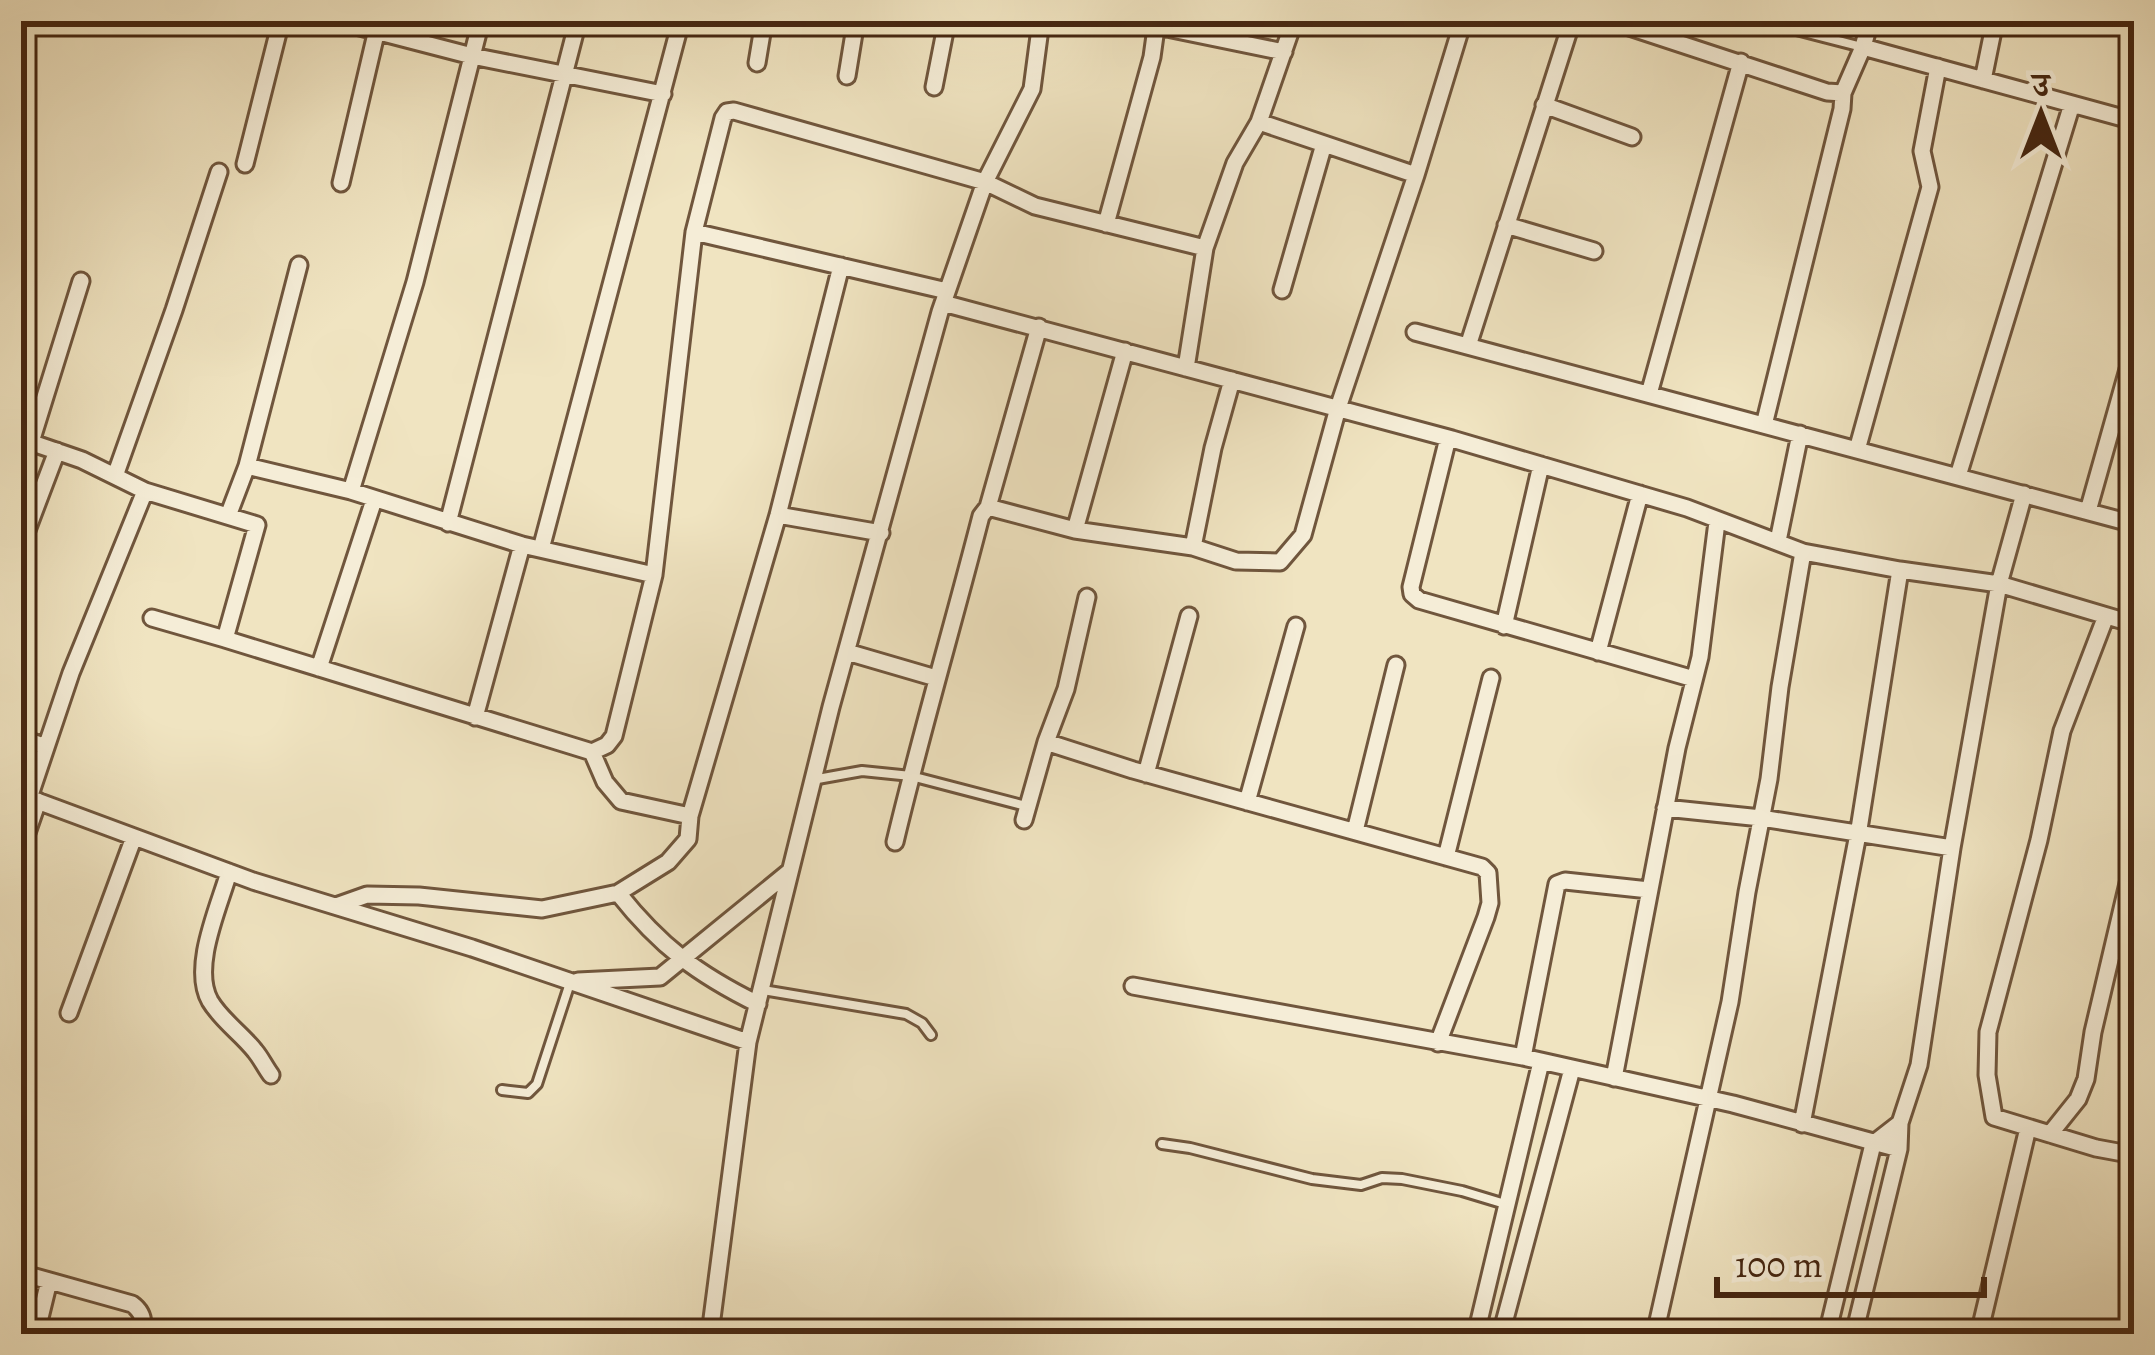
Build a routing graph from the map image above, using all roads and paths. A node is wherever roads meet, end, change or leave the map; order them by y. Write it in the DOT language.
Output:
graph roads {
  1 [pos="281,21"];
  2 [pos="337,21"];
  3 [pos="481,21"];
  4 [pos="578,21"];
  5 [pos="681,21"];
  6 [pos="764,21"];
  7 [pos="856,21"];
  8 [pos="947,21"];
  9 [pos="1041,21"];
  10 [pos="1294,21"];
  11 [pos="1463,21"];
  12 [pos="1572,21"];
  13 [pos="1611,21"];
  14 [pos="1761,21"];
  15 [pos="1870,21"];
  16 [pos="1995,21"];
  17 [pos="1157,24"];
  18 [pos="377,26"];
  19 [pos="1657,28"];
  20 [pos="1864,47"];
  21 [pos="1283,52"];
  22 [pos="472,56"];
  23 [pos="1741,62"];
  24 [pos="758,63"];
  25 [pos="1938,67"];
  26 [pos="563,74"];
  27 [pos="847,76"];
  28 [pos="1983,80"];
  29 [pos="934,86"];
  30 [pos="1843,93"];
  31 [pos="663,94"];
  32 [pos="2072,104"];
  33 [pos="1544,105"];
  34 [pos="2134,121"];
  35 [pos="1259,122"];
  36 [pos="1632,136"];
  37 [pos="1324,144"];
  38 [pos="245,164"];
  39 [pos="219,172"];
  40 [pos="1416,175"];
  41 [pos="985,182"];
  42 [pos="341,183"];
  43 [pos="1106,224"];
  44 [pos="1506,225"];
  45 [pos="694,232"];
  46 [pos="1205,248"];
  47 [pos="1594,251"];
  48 [pos="299,265"];
  49 [pos="841,266"];
  50 [pos="81,281"];
  51 [pos="1282,290"];
  52 [pos="945,297"];
  53 [pos="1039,328"];
  54 [pos="1415,332"];
  55 [pos="1468,346"];
  56 [pos="2134,348"];
  57 [pos="1125,351"];
  58 [pos="1186,368"];
  59 [pos="1232,380"];
  60 [pos="1649,394"];
  61 [pos="1338,408"];
  62 [pos="1764,425"];
  63 [pos="1800,434"];
  64 [pos="1448,438"];
  65 [pos="26,440"];
  66 [pos="1857,450"];
  67 [pos="57,451"];
  68 [pos="1541,465"];
  69 [pos="247,466"];
  70 [pos="115,476"];
  71 [pos="1958,476"];
  72 [pos="145,490"];
  73 [pos="352,491"];
  74 [pos="1640,494"];
  75 [pos="2024,494"];
  76 [pos="374,500"];
  77 [pos="988,506"];
  78 [pos="2088,511"];
  79 [pos="778,515"];
  80 [pos="228,516"];
  81 [pos="1718,522"];
  82 [pos="448,523"];
  83 [pos="2134,524"];
  84 [pos="1076,530"];
  85 [pos="881,533"];
  86 [pos="1778,541"];
  87 [pos="523,545"];
  88 [pos="21,546"];
  89 [pos="1193,547"];
  90 [pos="541,549"];
  91 [pos="1803,552"];
  92 [pos="1900,571"];
  93 [pos="654,574"];
  94 [pos="1999,584"];
  95 [pos="1087,596"];
  96 [pos="1189,616"];
  97 [pos="2106,616"];
  98 [pos="152,617"];
  99 [pos="2134,624"];
  100 [pos="1296,626"];
  101 [pos="1504,626"];
  102 [pos="225,639"];
  103 [pos="847,652"];
  104 [pos="1598,652"];
  105 [pos="1396,665"];
  106 [pos="319,668"];
  107 [pos="936,678"];
  108 [pos="1491,678"];
  109 [pos="1694,679"];
  110 [pos="475,717"];
  111 [pos="21,739"];
  112 [pos="1046,742"];
  113 [pos="46,748"];
  114 [pos="592,752"];
  115 [pos="1146,774"];
  116 [pos="911,776"];
  117 [pos="812,780"];
  118 [pos="29,798"];
  119 [pos="1247,802"];
  120 [pos="1665,808"];
  121 [pos="1026,813"];
  122 [pos="690,817"];
  123 [pos="1761,818"];
  124 [pos="1354,831"];
  125 [pos="1858,833"];
  126 [pos="134,837"];
  127 [pos="895,842"];
  128 [pos="1952,848"];
  129 [pos="21,850"];
  130 [pos="1446,857"];
  131 [pos="2134,858"];
  132 [pos="790,871"];
  133 [pos="229,872"];
  134 [pos="1649,890"];
  135 [pos="618,893"];
  136 [pos="336,906"];
  137 [pos="682,961"];
  138 [pos="570,982"];
  139 [pos="1133,986"];
  140 [pos="760,997"];
  141 [pos="68,1013"];
  142 [pos="931,1036"];
  143 [pos="748,1042"];
  144 [pos="1438,1043"];
  145 [pos="1523,1057"];
  146 [pos="1541,1062"];
  147 [pos="1572,1069"];
  148 [pos="271,1075"];
  149 [pos="1614,1078"];
  150 [pos="502,1090"];
  151 [pos="1710,1099"];
  152 [pos="1900,1123"];
  153 [pos="1802,1124"];
  154 [pos="2028,1127"];
  155 [pos="2050,1134"];
  156 [pos="1162,1144"];
  157 [pos="1873,1144"];
  158 [pos="1899,1149"];
  159 [pos="2134,1155"];
  160 [pos="1507,1204"];
  161 [pos="21,1274"];
  162 [pos="49,1282"];
  163 [pos="36,1334"];
  164 [pos="141,1334"];
  165 [pos="710,1334"];
  166 [pos="1476,1334"];
  167 [pos="1501,1334"];
  168 [pos="1655,1334"];
  169 [pos="1827,1334"];
  170 [pos="1854,1334"];
  171 [pos="1979,1334"];
  1 -- 38 [label="street"];
  2 -- 18 [label="street"];
  3 -- 22 [label="street"];
  4 -- 26 [label="street"];
  5 -- 31 [label="street"];
  6 -- 24 [label="street"];
  7 -- 27 [label="street"];
  8 -- 29 [label="street"];
  9 -- 41 [label="street"];
  10 -- 21 [label="street"];
  11 -- 40 [label="street"];
  12 -- 33 [label="street"];
  13 -- 19 [label="street"];
  14 -- 20 [label="lane"];
  15 -- 20 [label="street"];
  16 -- 28 [label="street"];
  17 -- 21 [label="street"];
  17 -- 43 [label="street"];
  18 -- 22 [label="street"];
  18 -- 42 [label="street"];
  19 -- 23 [label="street"];
  20 -- 25 [label="street"];
  20 -- 30 [label="street"];
  21 -- 35 [label="street"];
  22 -- 26 [label="street"];
  22 -- 73 [label="street"];
  23 -- 30 [label="street"];
  23 -- 60 [label="street"];
  25 -- 28 [label="street"];
  25 -- 66 [label="street"];
  26 -- 31 [label="street"];
  26 -- 82 [label="street"];
  28 -- 32 [label="street"];
  30 -- 62 [label="street"];
  31 -- 90 [label="street"];
  32 -- 34 [label="street"];
  32 -- 71 [label="street"];
  33 -- 36 [label="street"];
  33 -- 44 [label="street"];
  35 -- 37 [label="street"];
  35 -- 46 [label="street"];
  37 -- 40 [label="street"];
  37 -- 51 [label="street"];
  39 -- 70 [label="street"];
  40 -- 61 [label="street"];
  41 -- 43 [label="street"];
  41 -- 45 [label="street"];
  41 -- 52 [label="street"];
  43 -- 46 [label="street"];
  44 -- 47 [label="street"];
  44 -- 55 [label="street"];
  45 -- 49 [label="street"];
  45 -- 93 [label="street"];
  46 -- 58 [label="street"];
  48 -- 69 [label="street"];
  49 -- 52 [label="street"];
  49 -- 79 [label="street"];
  50 -- 65 [label="street"];
  52 -- 53 [label="street"];
  52 -- 85 [label="street"];
  53 -- 57 [label="street"];
  53 -- 77 [label="street"];
  54 -- 55 [label="street"];
  55 -- 60 [label="street"];
  56 -- 78 [label="street"];
  57 -- 58 [label="street"];
  57 -- 84 [label="street"];
  58 -- 59 [label="street"];
  59 -- 61 [label="street"];
  59 -- 89 [label="street"];
  60 -- 62 [label="street"];
  61 -- 64 [label="street"];
  61 -- 89 [label="street"];
  62 -- 63 [label="street"];
  63 -- 66 [label="street"];
  63 -- 86 [label="street"];
  64 -- 68 [label="street"];
  64 -- 101 [label="street"];
  65 -- 67 [label="street"];
  66 -- 71 [label="street"];
  67 -- 70 [label="street"];
  67 -- 88 [label="street"];
  68 -- 74 [label="street"];
  68 -- 101 [label="street"];
  69 -- 73 [label="street"];
  69 -- 80 [label="street"];
  70 -- 72 [label="street"];
  71 -- 75 [label="street"];
  72 -- 80 [label="street"];
  72 -- 113 [label="street"];
  73 -- 76 [label="street"];
  74 -- 81 [label="street"];
  74 -- 104 [label="street"];
  75 -- 78 [label="street"];
  75 -- 94 [label="street"];
  76 -- 82 [label="street"];
  76 -- 106 [label="street"];
  77 -- 84 [label="street"];
  77 -- 107 [label="street"];
  78 -- 83 [label="street"];
  79 -- 85 [label="street"];
  79 -- 122 [label="street"];
  80 -- 102 [label="street"];
  81 -- 86 [label="street"];
  81 -- 109 [label="street"];
  82 -- 87 [label="street"];
  84 -- 89 [label="street"];
  85 -- 103 [label="street"];
  86 -- 91 [label="street"];
  87 -- 90 [label="street"];
  87 -- 110 [label="street"];
  90 -- 93 [label="street"];
  91 -- 92 [label="street"];
  91 -- 123 [label="street"];
  92 -- 94 [label="street"];
  92 -- 125 [label="street"];
  93 -- 114 [label="street"];
  94 -- 97 [label="street"];
  94 -- 128 [label="street"];
  95 -- 112 [label="street"];
  96 -- 115 [label="street"];
  97 -- 99 [label="street"];
  97 -- 154 [label="street"];
  98 -- 102 [label="street"];
  100 -- 119 [label="street"];
  101 -- 104 [label="street"];
  102 -- 106 [label="street"];
  103 -- 107 [label="street"];
  103 -- 117 [label="street"];
  104 -- 109 [label="street"];
  105 -- 124 [label="street"];
  106 -- 110 [label="street"];
  107 -- 116 [label="street"];
  108 -- 130 [label="street"];
  109 -- 120 [label="street"];
  110 -- 114 [label="street"];
  111 -- 113 [label="street"];
  112 -- 115 [label="street"];
  112 -- 121 [label="street"];
  113 -- 118 [label="street"];
  114 -- 122 [label="street"];
  115 -- 119 [label="street"];
  116 -- 117 [label="lane"];
  116 -- 121 [label="lane"];
  116 -- 127 [label="street"];
  117 -- 132 [label="street"];
  118 -- 126 [label="street"];
  118 -- 129 [label="street"];
  119 -- 124 [label="street"];
  120 -- 123 [label="street"];
  120 -- 134 [label="street"];
  122 -- 135 [label="street"];
  123 -- 125 [label="street"];
  123 -- 151 [label="street"];
  124 -- 130 [label="street"];
  125 -- 128 [label="street"];
  125 -- 153 [label="street"];
  126 -- 133 [label="street"];
  126 -- 141 [label="street"];
  128 -- 152 [label="street"];
  130 -- 144 [label="street"];
  131 -- 155 [label="street"];
  132 -- 137 [label="street"];
  132 -- 140 [label="street"];
  133 -- 136 [label="street"];
  133 -- 148 [label="street"];
  134 -- 145 [label="street"];
  134 -- 149 [label="street"];
  135 -- 136 [label="street"];
  135 -- 137 [label="street"];
  136 -- 138 [label="street"];
  137 -- 138 [label="street"];
  137 -- 140 [label="street"];
  138 -- 143 [label="street"];
  138 -- 150 [label="lane"];
  139 -- 144 [label="street"];
  140 -- 142 [label="lane"];
  140 -- 143 [label="street"];
  143 -- 165 [label="street"];
  144 -- 145 [label="street"];
  145 -- 146 [label="street"];
  146 -- 147 [label="street"];
  146 -- 160 [label="street"];
  147 -- 149 [label="street"];
  147 -- 167 [label="street"];
  149 -- 151 [label="street"];
  151 -- 153 [label="street"];
  151 -- 168 [label="street"];
  152 -- 157 [label="street"];
  152 -- 158 [label="street"];
  153 -- 157 [label="street"];
  154 -- 155 [label="street"];
  154 -- 171 [label="street"];
  155 -- 159 [label="street"];
  156 -- 160 [label="lane"];
  157 -- 158 [label="street"];
  157 -- 169 [label="street"];
  158 -- 170 [label="street"];
  160 -- 166 [label="street"];
  161 -- 162 [label="street"];
  162 -- 163 [label="street"];
  162 -- 164 [label="street"];
}
